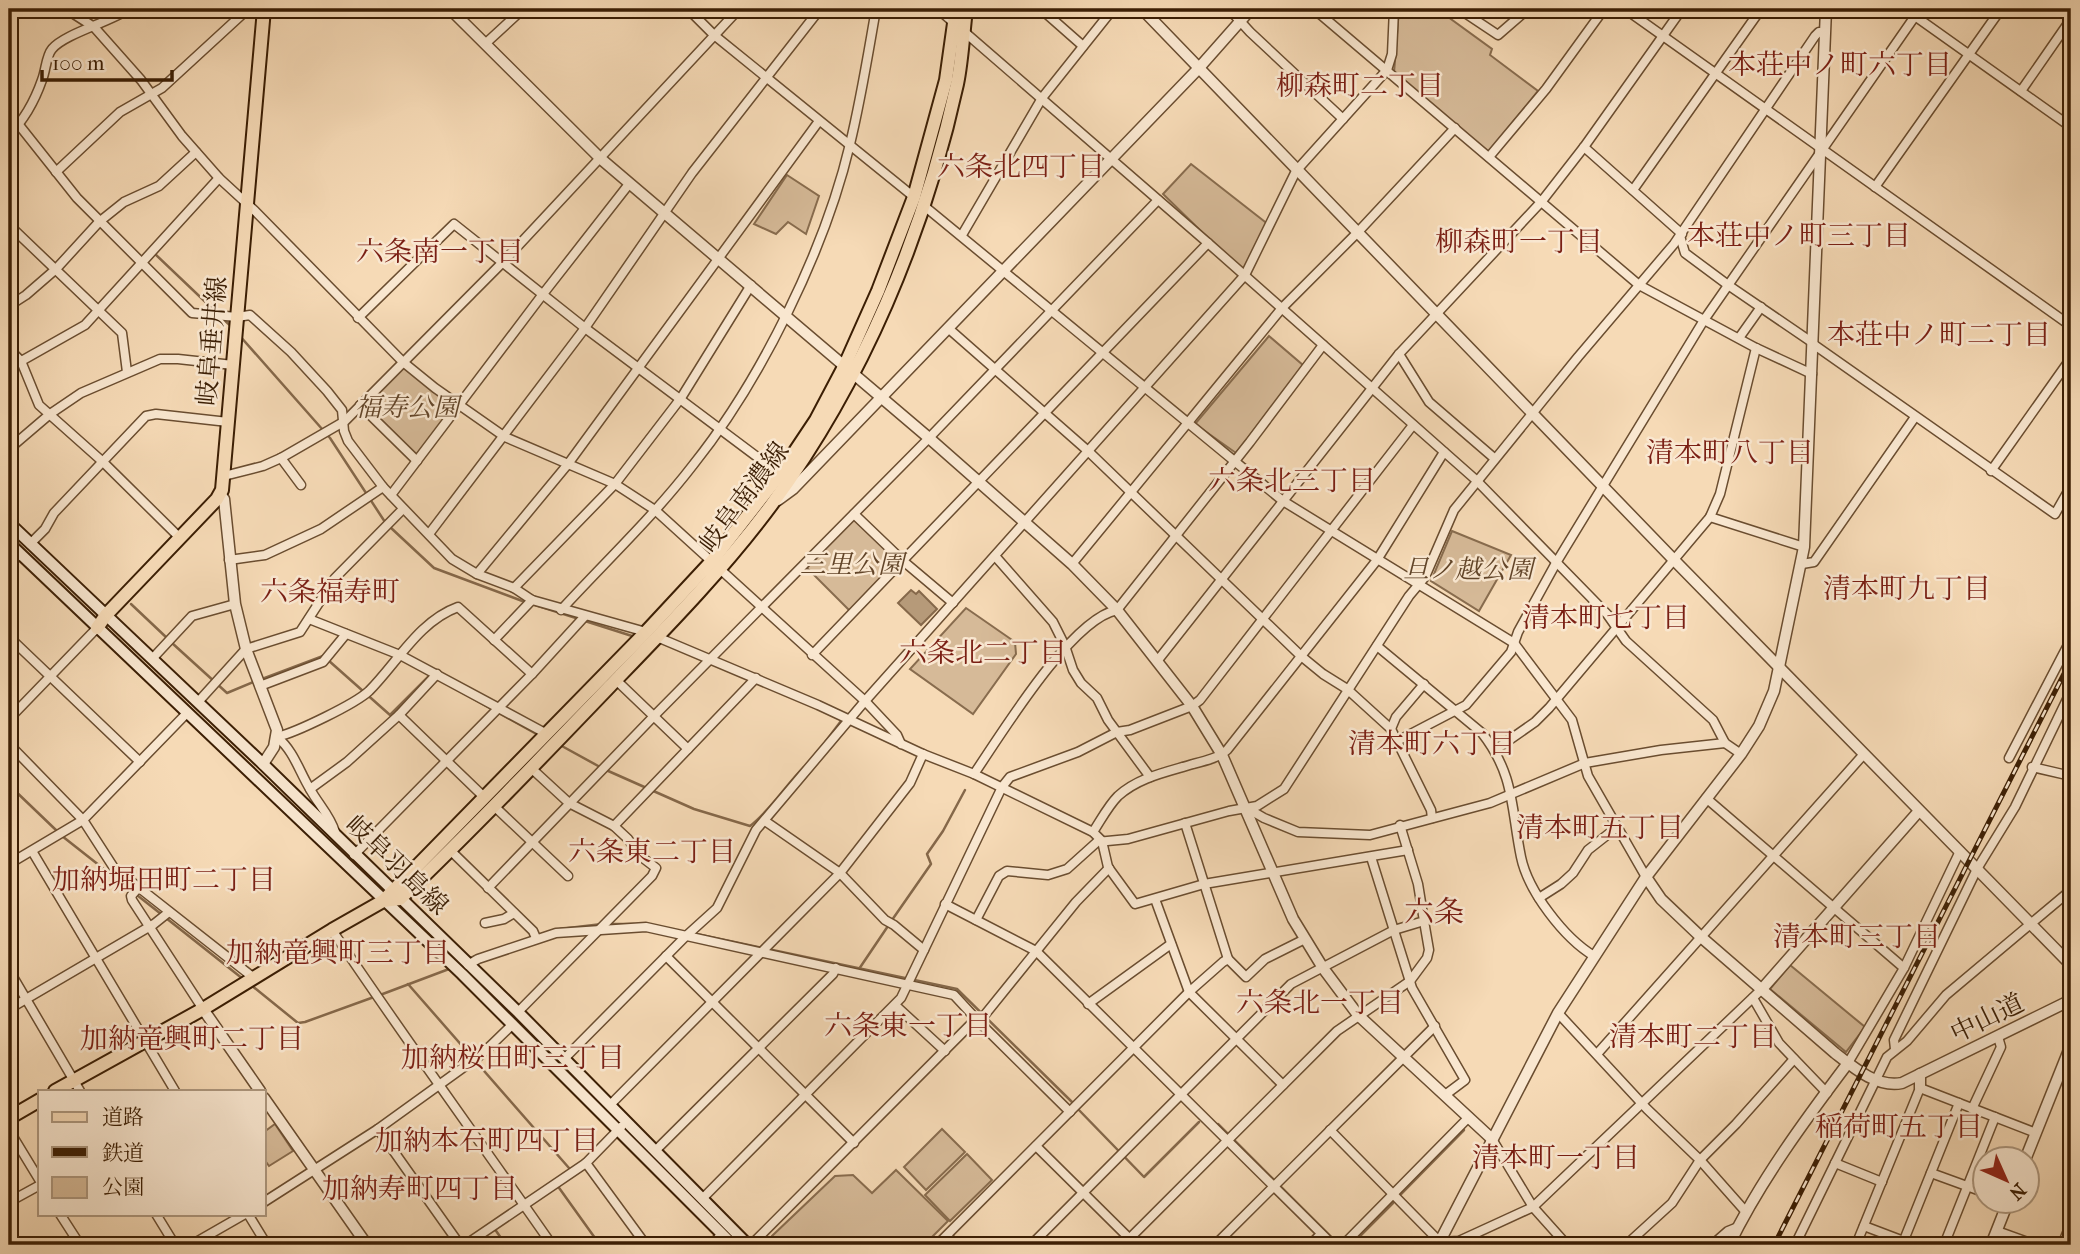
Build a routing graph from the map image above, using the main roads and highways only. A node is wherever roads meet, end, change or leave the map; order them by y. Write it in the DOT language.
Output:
graph roads {
  1 [pos="264,9"];
  2 [pos="956,9"];
  3 [pos="966,9"];
  4 [pos="959,27"];
  5 [pos="849,369"];
  6 [pos="9,523"];
  7 [pos="9,543"];
  8 [pos="715,565"];
  9 [pos="106,615"];
  10 [pos="97,628"];
  11 [pos="651,635"];
  12 [pos="489,801"];
  13 [pos="391,897"];
  14 [pos="77,1086"];
  15 [pos="59,1090"];
  16 [pos="38,1101"];
  17 [pos="9,1118"];
  18 [pos="622,1126"];
  19 [pos="733,1245"];
  20 [pos="750,1245"];
  1 -- 9 [label="main road, 岐阜垂井線"];
  2 -- 4 [label="main road, 岐阜南濃線"];
  3 -- 4 [label="main road, 岐阜南濃線"];
  4 -- 5 [label="main road, 岐阜南濃線"];
  5 -- 8 [label="main road, 岐阜南濃線"];
  5 -- 8 [label="main road, 岐阜南濃線"];
  6 -- 9 [label="main road, 岐阜羽島線"];
  7 -- 10 [label="main road, 岐阜羽島線"];
  8 -- 11 [label="main road, 岐阜南濃線"];
  9 -- 10 [label="main road, 岐阜垂井線"];
  9 -- 13 [label="main road, 岐阜羽島線"];
  10 -- 13 [label="main road, 岐阜羽島線"];
  11 -- 12 [label="main road, 岐阜南濃線"];
  11 -- 12 [label="main road, 岐阜南濃線"];
  12 -- 13 [label="main road, 岐阜南濃線"];
  12 -- 13 [label="main road, 岐阜南濃線"];
  13 -- 14 [label="main road, 岐阜南濃線"];
  13 -- 18 [label="main road, 岐阜羽島線"];
  13 -- 18 [label="main road, 岐阜羽島線"];
  14 -- 15 [label="main road, 岐阜南濃線"];
  16 -- 17 [label="main road"];
  18 -- 19 [label="main road, 岐阜羽島線"];
  18 -- 20 [label="main road, 岐阜羽島線"];
}
